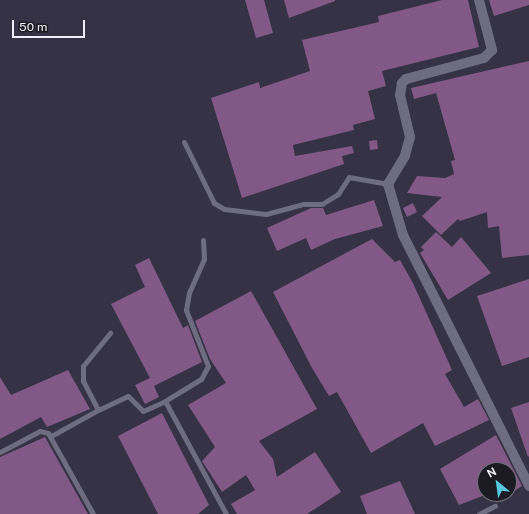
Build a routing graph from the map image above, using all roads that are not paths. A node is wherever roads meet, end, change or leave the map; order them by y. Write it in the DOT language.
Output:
graph roads {
  1 [pos="479,0"];
  2 [pos="184,142"];
  3 [pos="388,184"];
  4 [pos="203,240"];
  5 [pos="110,333"];
  6 [pos="164,402"];
  7 [pos="98,410"];
  8 [pos="51,436"];
  9 [pos="0,452"];
  10 [pos="529,486"];
  11 [pos="495,506"];
  12 [pos="93,514"];
  13 [pos="226,514"];
  14 [pos="479,514"];
  1 -- 3 [label="street"];
  2 -- 3 [label="lane"];
  3 -- 10 [label="street"];
  4 -- 6 [label="lane"];
  5 -- 7 [label="lane"];
  6 -- 7 [label="lane"];
  6 -- 13 [label="lane"];
  7 -- 8 [label="lane"];
  8 -- 9 [label="lane"];
  8 -- 12 [label="lane"];
  11 -- 14 [label="lane"];
}
